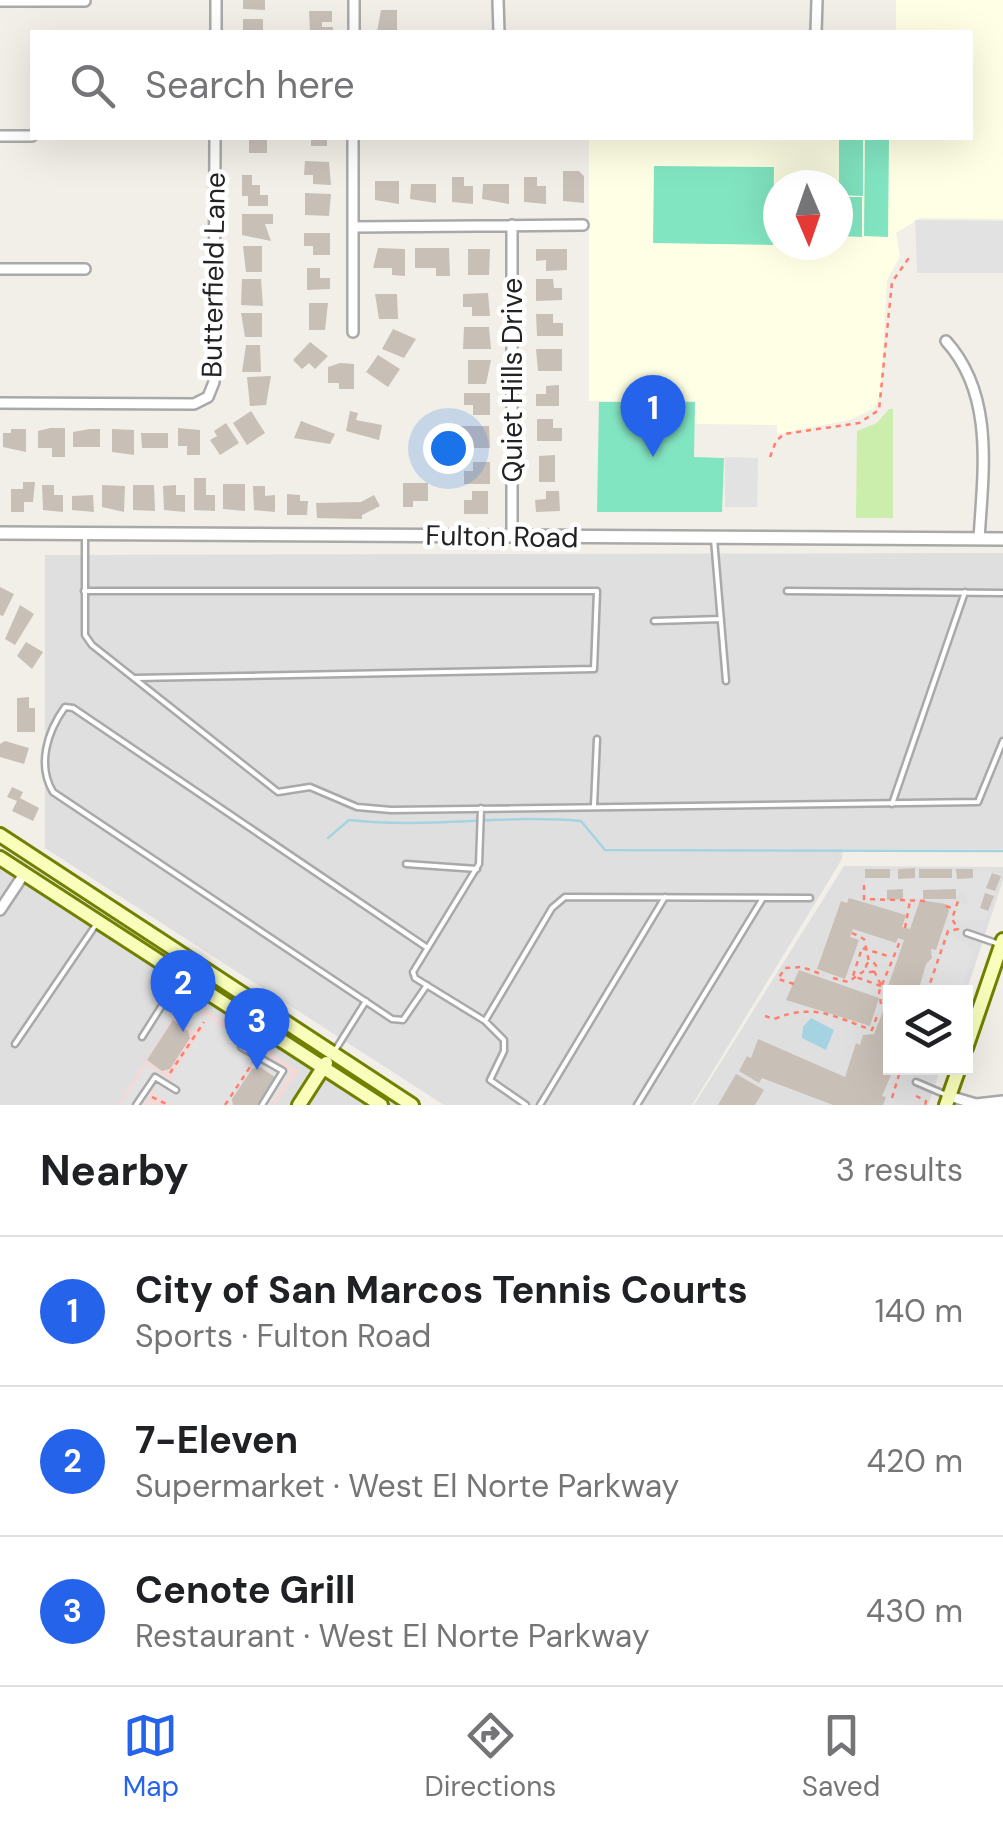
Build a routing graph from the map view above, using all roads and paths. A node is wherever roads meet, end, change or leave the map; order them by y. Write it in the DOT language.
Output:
graph roads {
  1 [pos="216,0"];
  2 [pos="354,0"];
  3 [pos="498,0"];
  4 [pos="817,0"];
  5 [pos="0,1"];
  6 [pos="85,2"];
  7 [pos="216,30"];
  8 [pos="354,30"];
  9 [pos="499,30"];
  10 [pos="816,30"];
  11 [pos="0,136"];
  12 [pos="30,136"];
  13 [pos="215,140"];
  14 [pos="354,140"];
  15 [pos="583,225"];
  16 [pos="512,226"];
  17 [pos="353,227"];
  18 [pos="911,255"];
  19 [pos="0,269"];
  20 [pos="84,269"];
  21 [pos="352,332"];
  22 [pos="946,340"];
  23 [pos="0,404"];
  24 [pos="770,457"];
  25 [pos="0,533"];
  26 [pos="85,534"];
  27 [pos="512,536"];
  28 [pos="714,539"];
  29 [pos="1003,539"];
  30 [pos="979,540"];
  31 [pos="84,591"];
  32 [pos="787,591"];
  33 [pos="964,592"];
  34 [pos="1003,593"];
  35 [pos="721,619"];
  36 [pos="654,621"];
  37 [pos="135,678"];
  38 [pos="726,681"];
  39 [pos="597,739"];
  40 [pos="1003,740"];
  41 [pos="892,804"];
  42 [pos="594,805"];
  43 [pos="481,808"];
  44 [pos="0,835"];
  45 [pos="0,858"];
  46 [pos="406,864"];
  47 [pos="476,869"];
  48 [pos="24,874"];
  49 [pos="864,885"];
  50 [pos="665,897"];
  51 [pos="763,898"];
  52 [pos="810,898"];
  53 [pos="910,900"];
  54 [pos="929,900"];
  55 [pos="958,901"];
  56 [pos="946,906"];
  57 [pos="956,909"];
  58 [pos="0,910"];
  59 [pos="98,922"];
  60 [pos="905,928"];
  61 [pos="852,933"];
  62 [pos="967,933"];
  63 [pos="901,939"];
  64 [pos="1002,944"];
  65 [pos="426,947"];
  66 [pos="862,948"];
  67 [pos="891,957"];
  68 [pos="869,962"];
  69 [pos="876,964"];
  70 [pos="867,969"];
  71 [pos="874,971"];
  72 [pos="824,975"];
  73 [pos="180,976"];
  74 [pos="853,976"];
  75 [pos="833,978"];
  76 [pos="794,984"];
  77 [pos="428,985"];
  78 [pos="929,985"];
  79 [pos="882,986"];
  80 [pos="366,1001"];
  81 [pos="882,1004"];
  82 [pos="765,1016"];
  83 [pos="878,1016"];
  84 [pos="485,1021"];
  85 [pos="204,1022"];
  86 [pos="973,1028"];
  87 [pos="142,1037"];
  88 [pos="15,1044"];
  89 [pos="241,1047"];
  90 [pos="333,1053"];
  91 [pos="257,1056"];
  92 [pos="324,1068"];
  93 [pos="170,1073"];
  94 [pos="900,1075"];
  95 [pos="957,1075"];
  96 [pos="916,1082"];
  97 [pos="176,1090"];
  98 [pos="154,1096"];
  99 [pos="916,1096"];
  100 [pos="892,1098"];
  101 [pos="948,1101"];
  102 [pos="1003,1101"];
  103 [pos="136,1105"];
  104 [pos="168,1105"];
  105 [pos="225,1105"];
  106 [pos="262,1105"];
  107 [pos="300,1105"];
  108 [pos="381,1105"];
  109 [pos="412,1105"];
  110 [pos="526,1105"];
  111 [pos="540,1105"];
  112 [pos="637,1105"];
  113 [pos="925,1105"];
  1 -- 7 [label="street"];
  2 -- 8 [label="street"];
  3 -- 9 [label="street"];
  4 -- 10 [label="street"];
  5 -- 6 [label="street"];
  11 -- 12 [label="street"];
  13 -- 23 [label="street, Butterfield Lane"];
  14 -- 17 [label="street"];
  15 -- 16 [label="street"];
  16 -- 17 [label="street"];
  16 -- 27 [label="street, Quiet Hills Drive"];
  17 -- 21 [label="street"];
  18 -- 24 [label="path"];
  19 -- 20 [label="street"];
  22 -- 30 [label="street"];
  25 -- 26 [label="street, Fulton Road"];
  26 -- 27 [label="street, Fulton Road"];
  26 -- 31 [label="lane"];
  27 -- 28 [label="street, Fulton Road"];
  28 -- 30 [label="street, Fulton Road"];
  28 -- 35 [label="lane"];
  29 -- 30 [label="street, Fulton Road"];
  31 -- 37 [label="lane"];
  31 -- 37 [label="lane"];
  32 -- 33 [label="lane"];
  33 -- 34 [label="lane"];
  33 -- 41 [label="lane"];
  35 -- 36 [label="lane"];
  35 -- 38 [label="lane"];
  37 -- 43 [label="lane"];
  39 -- 42 [label="lane"];
  40 -- 41 [label="lane"];
  41 -- 42 [label="lane"];
  42 -- 43 [label="lane"];
  43 -- 47 [label="lane"];
  44 -- 90 [label="main road"];
  45 -- 48 [label="main road"];
  46 -- 47 [label="lane"];
  47 -- 65 [label="lane"];
  48 -- 58 [label="street"];
  48 -- 59 [label="main road"];
  49 -- 53 [label="path"];
  50 -- 51 [label="lane"];
  50 -- 84 [label="lane"];
  50 -- 111 [label="lane"];
  51 -- 52 [label="lane"];
  51 -- 112 [label="lane"];
  53 -- 54 [label="path"];
  53 -- 60 [label="path"];
  55 -- 57 [label="path"];
  56 -- 57 [label="path"];
  57 -- 78 [label="path"];
  59 -- 73 [label="main road"];
  59 -- 88 [label="lane"];
  61 -- 66 [label="path"];
  62 -- 64 [label="lane"];
  63 -- 67 [label="path"];
  64 -- 86 [label="main road"];
  65 -- 77 [label="lane"];
  65 -- 80 [label="lane"];
  66 -- 67 [label="path"];
  66 -- 68 [label="path"];
  66 -- 74 [label="path"];
  67 -- 69 [label="path"];
  67 -- 79 [label="path"];
  68 -- 69 [label="path"];
  68 -- 70 [label="path"];
  69 -- 71 [label="path"];
  70 -- 71 [label="path"];
  70 -- 74 [label="path"];
  71 -- 79 [label="path"];
  72 -- 76 [label="path"];
  73 -- 87 [label="lane"];
  73 -- 92 [label="main road"];
  74 -- 75 [label="path"];
  74 -- 79 [label="path"];
  77 -- 80 [label="lane"];
  77 -- 84 [label="lane"];
  79 -- 81 [label="path"];
  80 -- 90 [label="lane"];
  82 -- 83 [label="path"];
  84 -- 110 [label="lane"];
  85 -- 93 [label="path"];
  89 -- 91 [label="lane"];
  90 -- 92 [label="main road"];
  90 -- 109 [label="main road"];
  91 -- 105 [label="path"];
  91 -- 106 [label="lane"];
  92 -- 107 [label="main road"];
  92 -- 108 [label="main road"];
  94 -- 100 [label="path"];
  95 -- 101 [label="main road"];
  96 -- 101 [label="lane"];
  97 -- 103 [label="lane"];
  98 -- 104 [label="path"];
  99 -- 113 [label="path"];
  101 -- 102 [label="street"];
}
